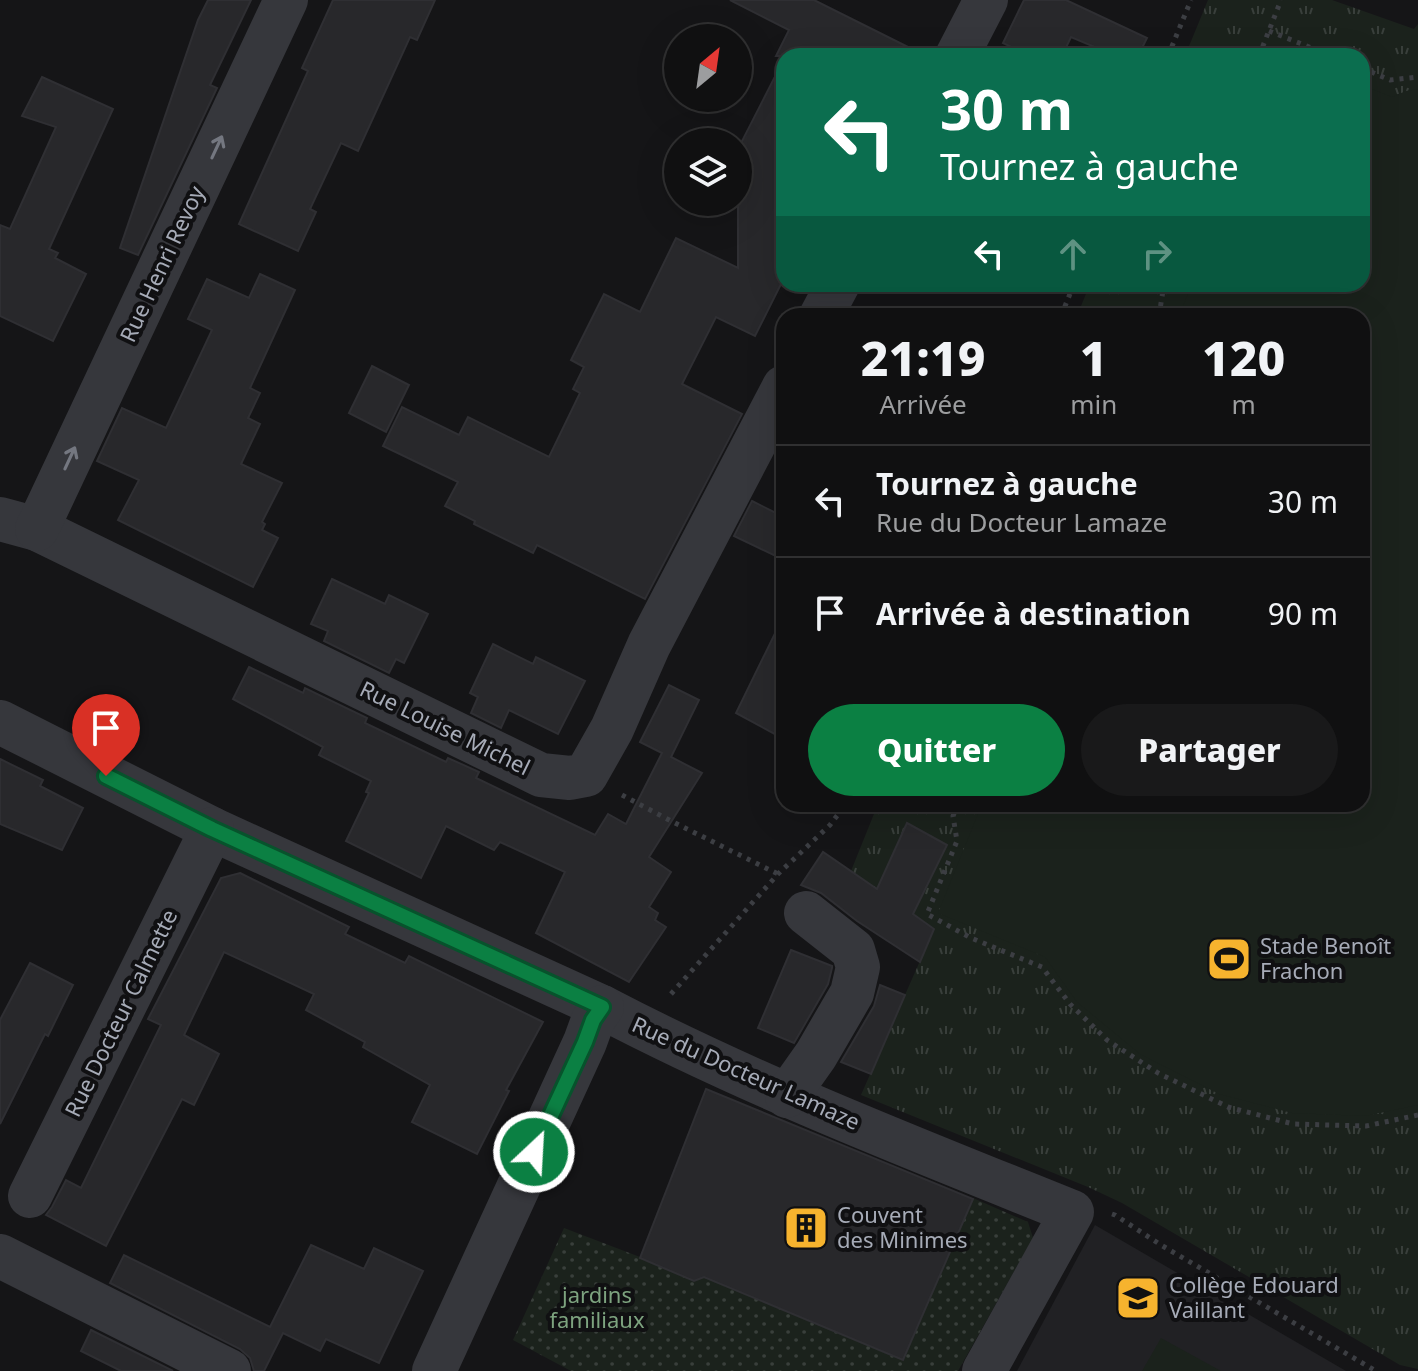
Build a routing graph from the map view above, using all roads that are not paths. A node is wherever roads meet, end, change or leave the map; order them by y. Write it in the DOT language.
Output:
graph roads {
  1 [pos="286,0"];
  2 [pos="986,0"];
  3 [pos="961,48"];
  4 [pos="776,402"];
  5 [pos="18,524"];
  6 [pos="0,722"];
  7 [pos="212,829"];
  8 [pos="806,913"];
  9 [pos="602,1007"];
  10 [pos="787,1096"];
  11 [pos="30,1196"];
  12 [pos="0,1256"];
  13 [pos="229,1371"];
  14 [pos="434,1371"];
  15 [pos="984,1371"];
  5 -- 1 [label="street, Rue Henri Revoy, one-way"];
  2 -- 3 [label="street"];
  4 -- 5 [label="street, Rue Louise Michel"];
  6 -- 7 [label="street, Rue du Docteur Lamaze"];
  7 -- 9 [label="street, Rue du Docteur Lamaze"];
  7 -- 11 [label="street, Rue Docteur Calmette"];
  8 -- 10 [label="street"];
  9 -- 10 [label="street, Rue du Docteur Lamaze"];
  9 -- 14 [label="street"];
  10 -- 15 [label="street, Rue du Docteur Lamaze"];
  12 -- 13 [label="street"];
}
